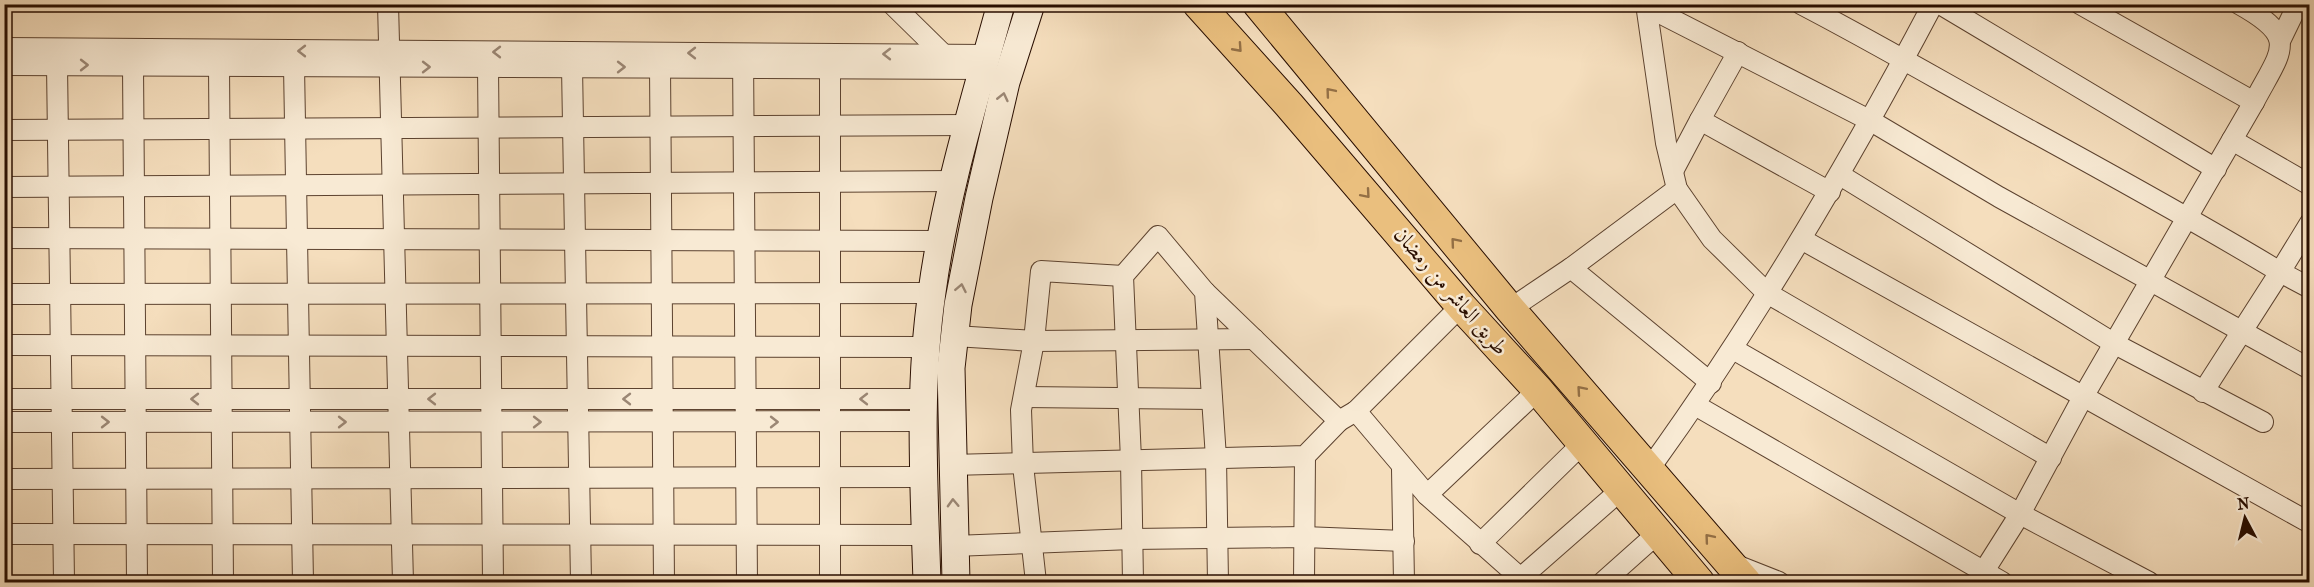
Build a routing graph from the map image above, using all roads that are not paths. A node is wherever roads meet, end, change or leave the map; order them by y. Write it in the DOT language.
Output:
graph roads {
  1 [pos="388,4"];
  2 [pos="892,4"];
  3 [pos="1001,4"];
  4 [pos="1030,4"];
  5 [pos="1198,4"];
  6 [pos="1258,4"];
  7 [pos="1801,4"];
  8 [pos="1933,4"];
  9 [pos="1940,4"];
  10 [pos="2239,4"];
  11 [pos="2298,4"];
  12 [pos="1646,5"];
  13 [pos="2088,7"];
  14 [pos="2281,39"];
  15 [pos="4,48"];
  16 [pos="1738,52"];
  17 [pos="943,54"];
  18 [pos="1905,58"];
  19 [pos="390,59"];
  20 [pos="743,60"];
  21 [pos="830,61"];
  22 [pos="976,64"];
  23 [pos="4,65"];
  24 [pos="57,65"];
  25 [pos="133,66"];
  26 [pos="219,66"];
  27 [pos="294,66"];
  28 [pos="488,67"];
  29 [pos="572,67"];
  30 [pos="660,67"];
  31 [pos="2254,102"];
  32 [pos="1700,120"];
  33 [pos="1871,121"];
  34 [pos="969,125"];
  35 [pos="830,126"];
  36 [pos="574,127"];
  37 [pos="660,127"];
  38 [pos="743,127"];
  39 [pos="392,128"];
  40 [pos="489,128"];
  41 [pos="134,129"];
  42 [pos="219,129"];
  43 [pos="296,129"];
  44 [pos="4,130"];
  45 [pos="58,130"];
  46 [pos="2232,140"];
  47 [pos="2216,169"];
  48 [pos="1840,175"];
  49 [pos="1675,180"];
  50 [pos="743,182"];
  51 [pos="830,182"];
  52 [pos="954,182"];
  53 [pos="574,183"];
  54 [pos="660,183"];
  55 [pos="393,184"];
  56 [pos="489,184"];
  57 [pos="220,185"];
  58 [pos="296,185"];
  59 [pos="2310,185"];
  60 [pos="58,186"];
  61 [pos="134,186"];
  62 [pos="4,187"];
  63 [pos="1830,192"];
  64 [pos="2188,216"];
  65 [pos="2310,223"];
  66 [pos="4,238"];
  67 [pos="59,238"];
  68 [pos="135,238"];
  69 [pos="220,238"];
  70 [pos="297,238"];
  71 [pos="394,238"];
  72 [pos="490,238"];
  73 [pos="661,238"];
  74 [pos="743,238"];
  75 [pos="575,239"];
  76 [pos="830,239"];
  77 [pos="1801,239"];
  78 [pos="940,241"];
  79 [pos="1571,268"];
  80 [pos="2280,272"];
  81 [pos="1122,276"];
  82 [pos="2150,279"];
  83 [pos="2310,288"];
  84 [pos="932,292"];
  85 [pos="1205,292"];
  86 [pos="576,293"];
  87 [pos="661,293"];
  88 [pos="744,293"];
  89 [pos="830,293"];
  90 [pos="1767,293"];
  91 [pos="4,294"];
  92 [pos="60,294"];
  93 [pos="135,294"];
  94 [pos="221,294"];
  95 [pos="298,294"];
  96 [pos="396,294"];
  97 [pos="490,294"];
  98 [pos="1461,306"];
  99 [pos="1510,309"];
  100 [pos="2242,333"];
  101 [pos="955,336"];
  102 [pos="1254,339"];
  103 [pos="1034,341"];
  104 [pos="1126,341"];
  105 [pos="1208,341"];
  106 [pos="2115,344"];
  107 [pos="4,345"];
  108 [pos="61,345"];
  109 [pos="135,345"];
  110 [pos="221,345"];
  111 [pos="299,345"];
  112 [pos="397,345"];
  113 [pos="491,345"];
  114 [pos="577,345"];
  115 [pos="662,345"];
  116 [pos="745,345"];
  117 [pos="830,345"];
  118 [pos="926,347"];
  119 [pos="1733,349"];
  120 [pos="2310,369"];
  121 [pos="1711,383"];
  122 [pos="1538,390"];
  123 [pos="2203,392"];
  124 [pos="1024,397"];
  125 [pos="1129,397"];
  126 [pos="2083,397"];
  127 [pos="4,399"];
  128 [pos="61,399"];
  129 [pos="136,399"];
  130 [pos="222,399"];
  131 [pos="300,399"];
  132 [pos="399,399"];
  133 [pos="491,399"];
  134 [pos="578,399"];
  135 [pos="662,399"];
  136 [pos="745,399"];
  137 [pos="830,399"];
  138 [pos="1212,399"];
  139 [pos="1695,405"];
  140 [pos="923,410"];
  141 [pos="1348,416"];
  142 [pos="4,422"];
  143 [pos="62,422"];
  144 [pos="136,422"];
  145 [pos="222,422"];
  146 [pos="301,422"];
  147 [pos="399,422"];
  148 [pos="492,422"];
  149 [pos="579,422"];
  150 [pos="663,422"];
  151 [pos="746,422"];
  152 [pos="830,422"];
  153 [pos="2263,422"];
  154 [pos="1583,443"];
  155 [pos="1305,456"];
  156 [pos="1216,458"];
  157 [pos="2051,458"];
  158 [pos="1131,460"];
  159 [pos="951,465"];
  160 [pos="1023,465"];
  161 [pos="1650,468"];
  162 [pos="1402,469"];
  163 [pos="492,477"];
  164 [pos="579,477"];
  165 [pos="663,477"];
  166 [pos="746,477"];
  167 [pos="830,477"];
  168 [pos="924,477"];
  169 [pos="4,478"];
  170 [pos="62,478"];
  171 [pos="136,478"];
  172 [pos="222,478"];
  173 [pos="302,478"];
  174 [pos="400,478"];
  175 [pos="1622,489"];
  176 [pos="1427,495"];
  177 [pos="2020,514"];
  178 [pos="2310,523"];
  179 [pos="1658,533"];
  180 [pos="4,534"];
  181 [pos="63,534"];
  182 [pos="137,534"];
  183 [pos="223,534"];
  184 [pos="302,534"];
  185 [pos="402,535"];
  186 [pos="492,535"];
  187 [pos="580,535"];
  188 [pos="663,535"];
  189 [pos="747,535"];
  190 [pos="830,535"];
  191 [pos="925,535"];
  192 [pos="1304,537"];
  193 [pos="1132,538"];
  194 [pos="1217,538"];
  195 [pos="1033,541"];
  196 [pos="1404,541"];
  197 [pos="1480,544"];
  198 [pos="954,546"];
  199 [pos="1738,573"];
  200 [pos="1980,577"];
  201 [pos="1521,581"];
  202 [pos="64,582"];
  203 [pos="137,582"];
  204 [pos="224,582"];
  205 [pos="303,582"];
  206 [pos="403,582"];
  207 [pos="493,582"];
  208 [pos="581,582"];
  209 [pos="664,582"];
  210 [pos="747,582"];
  211 [pos="830,582"];
  212 [pos="927,582"];
  213 [pos="956,582"];
  214 [pos="1036,582"];
  215 [pos="1133,582"];
  216 [pos="1218,582"];
  217 [pos="1304,582"];
  218 [pos="1404,582"];
  219 [pos="1603,582"];
  220 [pos="1698,582"];
  221 [pos="1779,582"];
  222 [pos="2002,582"];
  223 [pos="2149,582"];
  1 -- 19 [label="street"];
  2 -- 17 [label="street"];
  3 -- 22 [label="main road"];
  101 -- 4 [label="main road, one-way"];
  5 -- 98 [label="main road, طريق العاشر من رمضان, one-way"];
  99 -- 6 [label="main road, طريق العاشر من رمضان, one-way"];
  7 -- 18 [label="street"];
  8 -- 18 [label="street"];
  9 -- 47 [label="street"];
  10 -- 14 [label="street"];
  11 -- 14 [label="street"];
  12 -- 16 [label="street"];
  12 -- 49 [label="street"];
  13 -- 31 [label="street"];
  14 -- 31 [label="street"];
  19 -- 15 [label="street, one-way"];
  16 -- 32 [label="street"];
  16 -- 33 [label="street"];
  17 -- 21 [label="street, one-way"];
  17 -- 22 [label="street"];
  17 -- 22 [label="street"];
  18 -- 33 [label="street"];
  18 -- 64 [label="street"];
  20 -- 19 [label="street, one-way"];
  19 -- 27 [label="street"];
  19 -- 28 [label="street, one-way"];
  19 -- 39 [label="street"];
  20 -- 21 [label="street"];
  20 -- 30 [label="street"];
  20 -- 38 [label="street"];
  21 -- 22 [label="street"];
  21 -- 35 [label="street"];
  22 -- 34 [label="main road"];
  23 -- 24 [label="street"];
  24 -- 25 [label="street, one-way"];
  24 -- 45 [label="street"];
  25 -- 26 [label="street"];
  25 -- 41 [label="street"];
  26 -- 27 [label="street"];
  26 -- 42 [label="street"];
  27 -- 43 [label="street"];
  28 -- 29 [label="street"];
  28 -- 40 [label="street"];
  29 -- 30 [label="street, one-way"];
  29 -- 36 [label="street"];
  30 -- 37 [label="street"];
  31 -- 46 [label="street"];
  32 -- 49 [label="street"];
  32 -- 63 [label="street"];
  33 -- 48 [label="street"];
  33 -- 82 [label="street"];
  34 -- 35 [label="street"];
  34 -- 52 [label="main road"];
  35 -- 38 [label="street"];
  35 -- 51 [label="street"];
  36 -- 37 [label="street"];
  36 -- 40 [label="street"];
  36 -- 53 [label="street"];
  37 -- 38 [label="street"];
  37 -- 54 [label="street"];
  38 -- 50 [label="street"];
  39 -- 40 [label="street"];
  39 -- 43 [label="street"];
  39 -- 55 [label="street"];
  40 -- 56 [label="street"];
  41 -- 42 [label="street"];
  41 -- 45 [label="street"];
  41 -- 61 [label="street"];
  42 -- 43 [label="street"];
  42 -- 57 [label="street"];
  43 -- 58 [label="street"];
  44 -- 45 [label="street"];
  45 -- 60 [label="street"];
  46 -- 47 [label="street"];
  46 -- 59 [label="street"];
  47 -- 64 [label="street"];
  48 -- 63 [label="street"];
  48 -- 106 [label="street"];
  49 -- 79 [label="street"];
  49 -- 90 [label="street"];
  50 -- 51 [label="street"];
  50 -- 54 [label="street"];
  50 -- 74 [label="street"];
  51 -- 52 [label="street"];
  51 -- 76 [label="street"];
  52 -- 78 [label="main road"];
  53 -- 54 [label="street"];
  53 -- 56 [label="street"];
  53 -- 75 [label="street"];
  54 -- 73 [label="street"];
  55 -- 56 [label="street"];
  55 -- 58 [label="street"];
  55 -- 71 [label="street"];
  56 -- 72 [label="street"];
  57 -- 58 [label="street"];
  57 -- 61 [label="street"];
  57 -- 69 [label="street"];
  58 -- 70 [label="street"];
  60 -- 61 [label="street"];
  60 -- 62 [label="street"];
  60 -- 67 [label="street"];
  61 -- 68 [label="street"];
  63 -- 77 [label="street"];
  64 -- 80 [label="street"];
  64 -- 82 [label="street"];
  65 -- 80 [label="street"];
  66 -- 67 [label="street"];
  67 -- 68 [label="street"];
  67 -- 92 [label="street"];
  68 -- 69 [label="street"];
  68 -- 93 [label="street"];
  69 -- 70 [label="street"];
  69 -- 94 [label="street"];
  70 -- 71 [label="street"];
  70 -- 95 [label="street"];
  71 -- 72 [label="street"];
  71 -- 96 [label="street"];
  72 -- 75 [label="street"];
  72 -- 97 [label="street"];
  73 -- 74 [label="street"];
  73 -- 75 [label="street"];
  73 -- 87 [label="street"];
  74 -- 76 [label="street"];
  74 -- 88 [label="street"];
  75 -- 86 [label="street"];
  76 -- 78 [label="street"];
  76 -- 89 [label="street"];
  77 -- 90 [label="street"];
  77 -- 126 [label="street"];
  78 -- 84 [label="main road"];
  79 -- 99 [label="street"];
  79 -- 121 [label="street"];
  80 -- 83 [label="street"];
  80 -- 100 [label="street"];
  81 -- 85 [label="street"];
  81 -- 103 [label="street"];
  81 -- 104 [label="street"];
  82 -- 100 [label="street"];
  82 -- 106 [label="street"];
  84 -- 89 [label="street"];
  84 -- 118 [label="main road"];
  85 -- 102 [label="street"];
  85 -- 105 [label="street"];
  86 -- 87 [label="street"];
  86 -- 97 [label="street"];
  86 -- 114 [label="street"];
  87 -- 88 [label="street"];
  87 -- 115 [label="street"];
  88 -- 89 [label="street"];
  88 -- 116 [label="street"];
  89 -- 117 [label="street"];
  90 -- 119 [label="street"];
  90 -- 157 [label="street"];
  91 -- 92 [label="street"];
  92 -- 93 [label="street"];
  92 -- 108 [label="street"];
  93 -- 94 [label="street"];
  93 -- 109 [label="street"];
  94 -- 95 [label="street"];
  94 -- 110 [label="street"];
  95 -- 96 [label="street"];
  95 -- 111 [label="street"];
  96 -- 97 [label="street"];
  96 -- 112 [label="street"];
  97 -- 113 [label="street"];
  98 -- 122 [label="main road, طريق العاشر من رمضان"];
  98 -- 141 [label="street"];
  161 -- 99 [label="main road, طريق العاشر من رمضان, one-way"];
  100 -- 120 [label="street"];
  100 -- 123 [label="street"];
  101 -- 103 [label="street"];
  101 -- 159 [label="main road"];
  102 -- 105 [label="street"];
  102 -- 141 [label="street"];
  103 -- 104 [label="street"];
  103 -- 124 [label="street"];
  104 -- 105 [label="street"];
  104 -- 125 [label="street"];
  105 -- 138 [label="street"];
  106 -- 123 [label="street"];
  106 -- 126 [label="street"];
  107 -- 108 [label="street"];
  108 -- 109 [label="street"];
  108 -- 128 [label="street"];
  109 -- 110 [label="street"];
  109 -- 129 [label="street"];
  110 -- 111 [label="street"];
  110 -- 130 [label="street"];
  111 -- 112 [label="street"];
  111 -- 131 [label="street"];
  112 -- 113 [label="street"];
  112 -- 132 [label="street"];
  113 -- 114 [label="street"];
  113 -- 133 [label="street"];
  114 -- 115 [label="street"];
  114 -- 134 [label="street"];
  115 -- 116 [label="street"];
  115 -- 135 [label="street"];
  116 -- 117 [label="street"];
  116 -- 136 [label="street"];
  117 -- 118 [label="street"];
  117 -- 137 [label="street"];
  118 -- 140 [label="main road"];
  119 -- 121 [label="street"];
  119 -- 177 [label="street"];
  121 -- 139 [label="street"];
  122 -- 154 [label="main road, طريق العاشر من رمضان"];
  122 -- 176 [label="street"];
  123 -- 153 [label="street"];
  124 -- 125 [label="street"];
  124 -- 160 [label="street"];
  125 -- 138 [label="street"];
  125 -- 158 [label="street"];
  126 -- 157 [label="street"];
  126 -- 178 [label="street"];
  127 -- 128 [label="street"];
  128 -- 129 [label="street"];
  128 -- 143 [label="street"];
  130 -- 129 [label="street, one-way"];
  129 -- 144 [label="street"];
  130 -- 131 [label="street"];
  130 -- 145 [label="street"];
  131 -- 132 [label="street"];
  131 -- 146 [label="street"];
  133 -- 132 [label="street, one-way"];
  132 -- 147 [label="street"];
  133 -- 134 [label="street"];
  133 -- 148 [label="street"];
  135 -- 134 [label="street, one-way"];
  134 -- 149 [label="street"];
  135 -- 136 [label="street"];
  135 -- 150 [label="street"];
  136 -- 137 [label="street"];
  136 -- 151 [label="street"];
  140 -- 137 [label="street, one-way"];
  137 -- 152 [label="street"];
  138 -- 156 [label="street"];
  139 -- 161 [label="street"];
  139 -- 200 [label="street"];
  140 -- 152 [label="street"];
  140 -- 168 [label="main road"];
  141 -- 155 [label="street"];
  141 -- 162 [label="street"];
  142 -- 143 [label="street"];
  143 -- 144 [label="street, one-way"];
  143 -- 170 [label="street"];
  144 -- 145 [label="street"];
  144 -- 171 [label="street"];
  145 -- 146 [label="street"];
  145 -- 172 [label="street"];
  146 -- 147 [label="street, one-way"];
  146 -- 173 [label="street"];
  147 -- 148 [label="street"];
  147 -- 174 [label="street"];
  148 -- 149 [label="street, one-way"];
  148 -- 163 [label="street"];
  149 -- 150 [label="street"];
  149 -- 164 [label="street"];
  150 -- 151 [label="street"];
  150 -- 165 [label="street"];
  151 -- 152 [label="street, one-way"];
  151 -- 166 [label="street"];
  152 -- 167 [label="street"];
  154 -- 175 [label="main road, طريق العاشر من رمضان"];
  154 -- 197 [label="street"];
  155 -- 156 [label="street"];
  155 -- 192 [label="street"];
  156 -- 158 [label="street"];
  156 -- 194 [label="street"];
  157 -- 177 [label="street"];
  158 -- 160 [label="street"];
  158 -- 193 [label="street"];
  159 -- 160 [label="street"];
  198 -- 159 [label="main road, one-way"];
  160 -- 195 [label="street"];
  199 -- 161 [label="main road, طريق العاشر من رمضان, one-way"];
  162 -- 176 [label="street"];
  162 -- 196 [label="street"];
  163 -- 164 [label="street"];
  163 -- 174 [label="street"];
  163 -- 186 [label="street"];
  164 -- 165 [label="street"];
  164 -- 187 [label="street"];
  165 -- 166 [label="street"];
  165 -- 188 [label="street"];
  166 -- 167 [label="street"];
  166 -- 189 [label="street"];
  167 -- 168 [label="street"];
  167 -- 190 [label="street"];
  168 -- 191 [label="main road"];
  169 -- 170 [label="street"];
  170 -- 171 [label="street"];
  170 -- 181 [label="street"];
  171 -- 172 [label="street"];
  171 -- 182 [label="street"];
  172 -- 173 [label="street"];
  172 -- 183 [label="street"];
  173 -- 174 [label="street"];
  173 -- 184 [label="street"];
  174 -- 185 [label="street"];
  175 -- 179 [label="main road, طريق العاشر من رمضان"];
  175 -- 201 [label="street"];
  176 -- 197 [label="street"];
  177 -- 200 [label="street"];
  177 -- 223 [label="street"];
  179 -- 219 [label="street"];
  179 -- 220 [label="main road, طريق العاشر من رمضان"];
  180 -- 181 [label="street"];
  181 -- 182 [label="street"];
  181 -- 202 [label="street"];
  182 -- 183 [label="street"];
  182 -- 203 [label="street"];
  183 -- 184 [label="street"];
  183 -- 204 [label="street"];
  184 -- 185 [label="street"];
  184 -- 205 [label="street"];
  185 -- 186 [label="street"];
  185 -- 206 [label="street"];
  186 -- 187 [label="street"];
  186 -- 207 [label="street"];
  187 -- 188 [label="street"];
  187 -- 208 [label="street"];
  188 -- 189 [label="street"];
  188 -- 209 [label="street"];
  189 -- 190 [label="street"];
  189 -- 210 [label="street"];
  190 -- 191 [label="street"];
  190 -- 211 [label="street"];
  191 -- 212 [label="main road"];
  192 -- 194 [label="street"];
  192 -- 196 [label="street"];
  192 -- 217 [label="street"];
  193 -- 194 [label="street"];
  193 -- 195 [label="street"];
  193 -- 215 [label="street"];
  194 -- 216 [label="street"];
  195 -- 198 [label="street"];
  195 -- 214 [label="street"];
  196 -- 218 [label="street"];
  197 -- 201 [label="street"];
  198 -- 213 [label="main road"];
  199 -- 221 [label="street"];
  200 -- 222 [label="street"];
}
